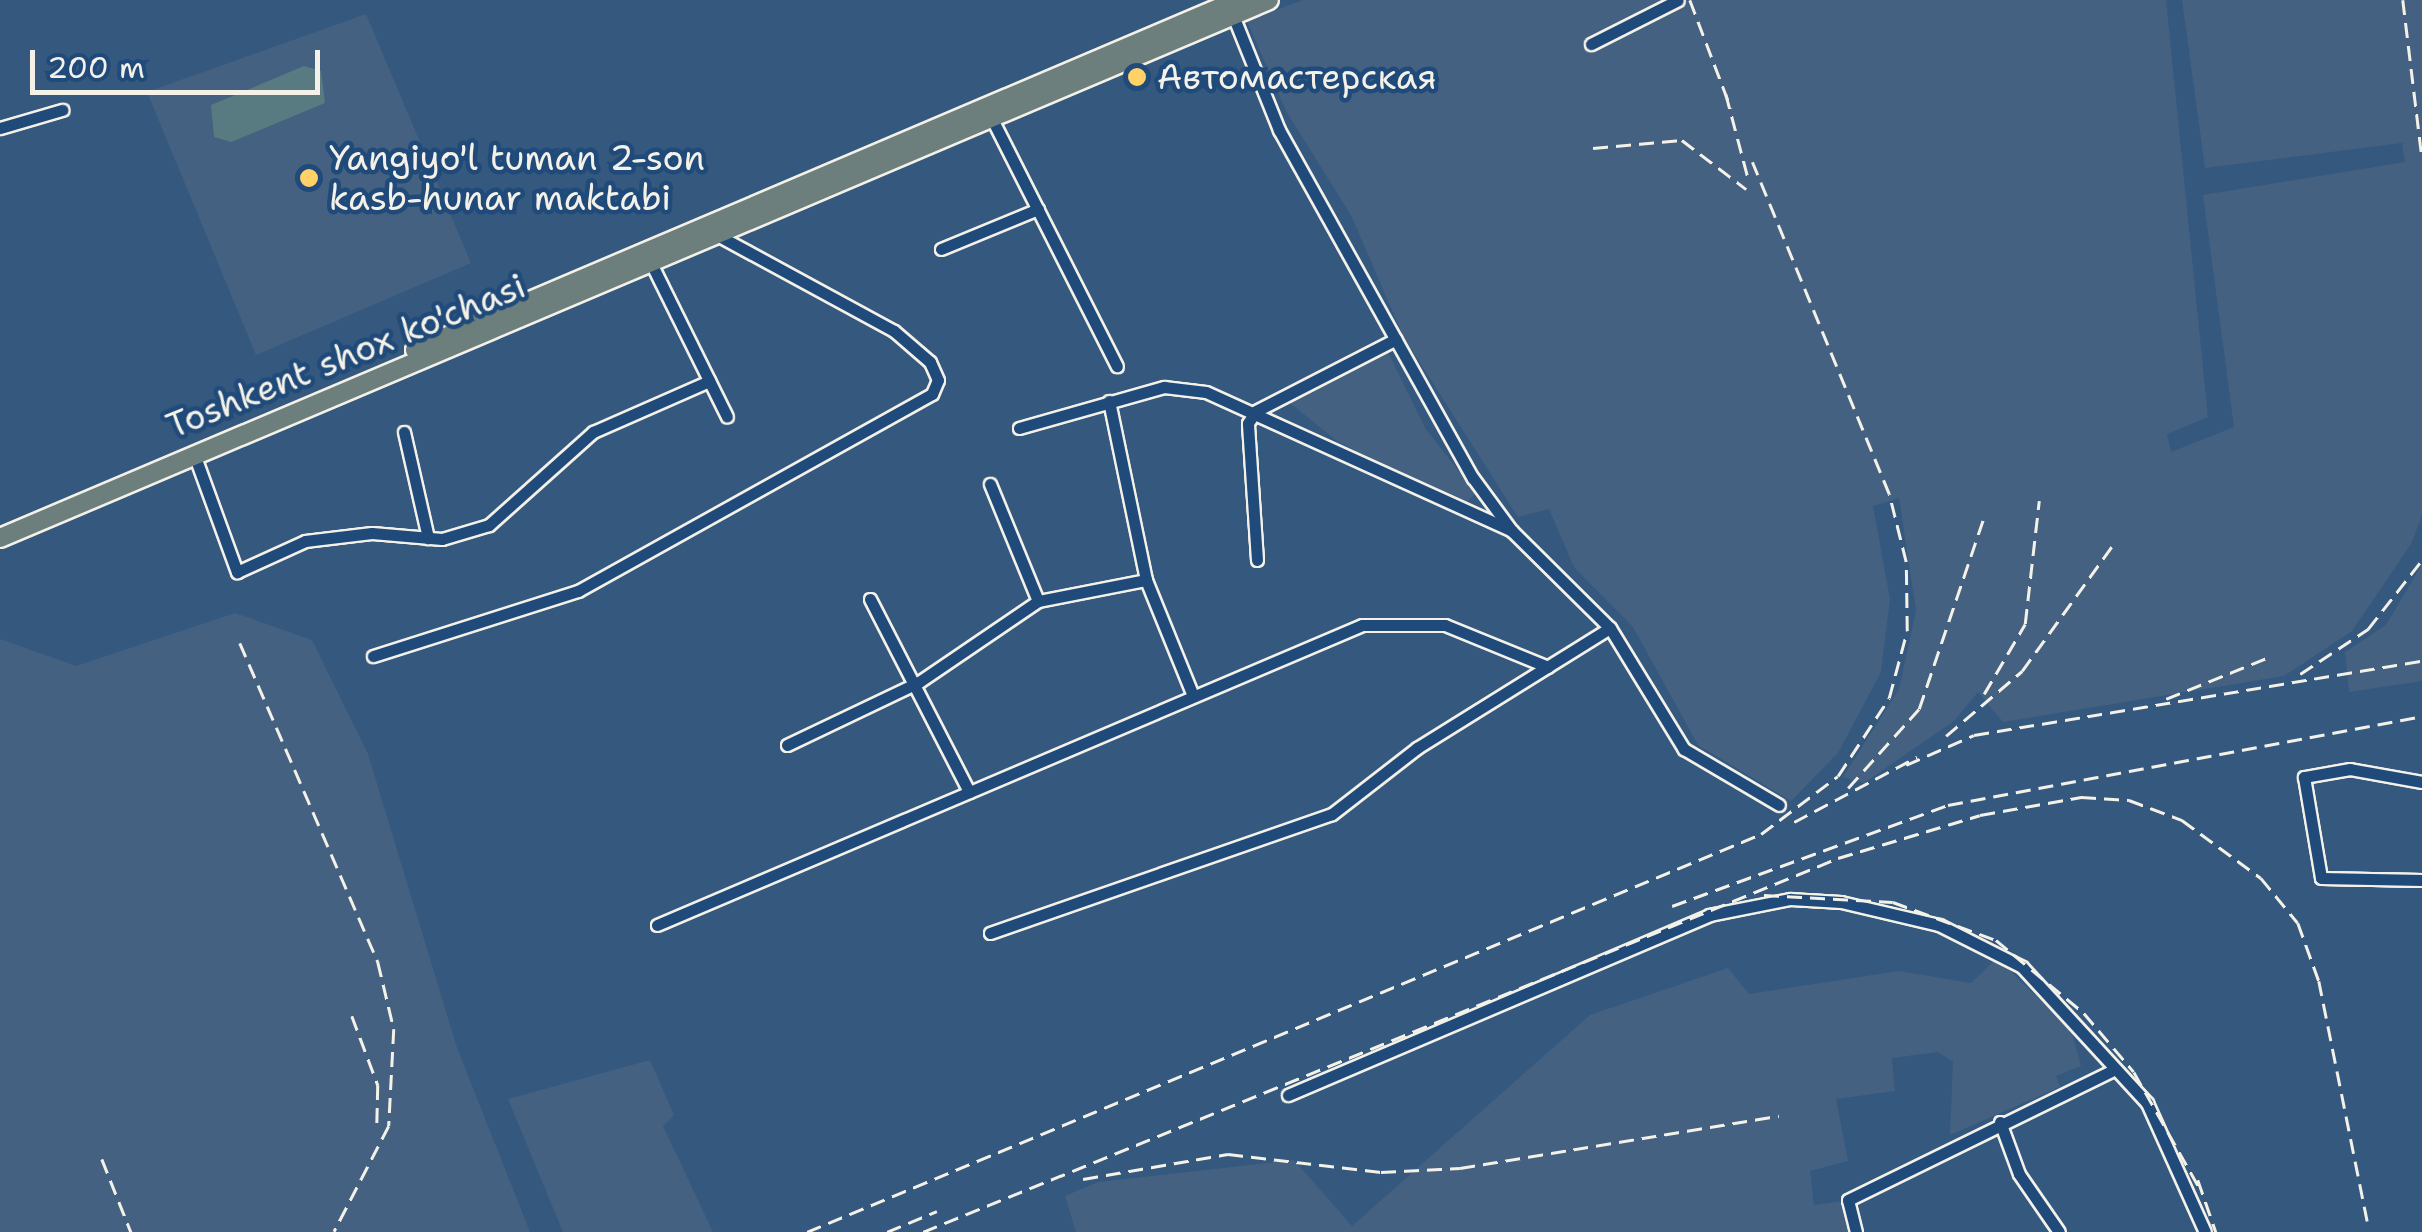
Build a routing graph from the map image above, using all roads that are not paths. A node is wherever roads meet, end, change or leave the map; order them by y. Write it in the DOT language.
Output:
graph roads {
  1 [pos="1269,0"];
  2 [pos="1678,0"];
  3 [pos="1232,5"];
  4 [pos="1591,44"];
  5 [pos="62,110"];
  6 [pos="992,119"];
  7 [pos="0,128"];
  8 [pos="1038,209"];
  9 [pos="717,234"];
  10 [pos="941,249"];
  11 [pos="649,258"];
  12 [pos="1396,339"];
  13 [pos="1117,366"];
  14 [pos="709,381"];
  15 [pos="1109,402"];
  16 [pos="1256,411"];
  17 [pos="727,418"];
  18 [pos="1019,428"];
  19 [pos="404,432"];
  20 [pos="194,454"];
  21 [pos="990,484"];
  22 [pos="0,526"];
  23 [pos="1512,531"];
  24 [pos="0,538"];
  25 [pos="428,538"];
  26 [pos="1256,560"];
  27 [pos="1146,580"];
  28 [pos="870,599"];
  29 [pos="1038,601"];
  30 [pos="1610,628"];
  31 [pos="373,656"];
  32 [pos="1548,667"];
  33 [pos="919,682"];
  34 [pos="1194,696"];
  35 [pos="787,746"];
  36 [pos="2422,782"];
  37 [pos="969,792"];
  38 [pos="1779,805"];
  39 [pos="2422,880"];
  40 [pos="656,924"];
  41 [pos="990,932"];
  42 [pos="2111,1071"];
  43 [pos="1288,1095"];
  44 [pos="2000,1122"];
  45 [pos="1856,1232"];
  46 [pos="2059,1232"];
  47 [pos="2205,1232"];
  1 -- 3 [label="main road"];
  2 -- 4 [label="street"];
  3 -- 6 [label="main road, Toshkent shox ko'chasi"];
  3 -- 11 [label="main road"];
  3 -- 12 [label="street"];
  5 -- 7 [label="street"];
  6 -- 8 [label="street"];
  6 -- 9 [label="main road, Toshkent shox ko'chasi"];
  8 -- 10 [label="street"];
  8 -- 13 [label="street"];
  9 -- 11 [label="main road, Toshkent shox ko'chasi"];
  9 -- 31 [label="street"];
  11 -- 14 [label="street"];
  11 -- 20 [label="main road, Toshkent shox ko'chasi"];
  11 -- 22 [label="main road, Toshkent shox ko'chasi"];
  12 -- 16 [label="street"];
  12 -- 23 [label="street"];
  14 -- 17 [label="street"];
  14 -- 25 [label="street"];
  15 -- 16 [label="street"];
  15 -- 18 [label="street"];
  15 -- 27 [label="street"];
  16 -- 23 [label="street"];
  16 -- 26 [label="street"];
  19 -- 25 [label="street"];
  20 -- 24 [label="main road, Toshkent shox ko'chasi"];
  20 -- 25 [label="street"];
  21 -- 29 [label="street"];
  23 -- 30 [label="street"];
  27 -- 29 [label="street"];
  27 -- 34 [label="street"];
  28 -- 33 [label="street"];
  29 -- 33 [label="street"];
  30 -- 32 [label="street"];
  30 -- 38 [label="street"];
  32 -- 34 [label="street"];
  32 -- 41 [label="street"];
  33 -- 35 [label="street"];
  33 -- 37 [label="street"];
  34 -- 37 [label="street"];
  36 -- 39 [label="street"];
  37 -- 40 [label="street"];
  42 -- 43 [label="street"];
  42 -- 44 [label="street"];
  42 -- 47 [label="street"];
  44 -- 45 [label="street"];
  44 -- 46 [label="street"];
}
